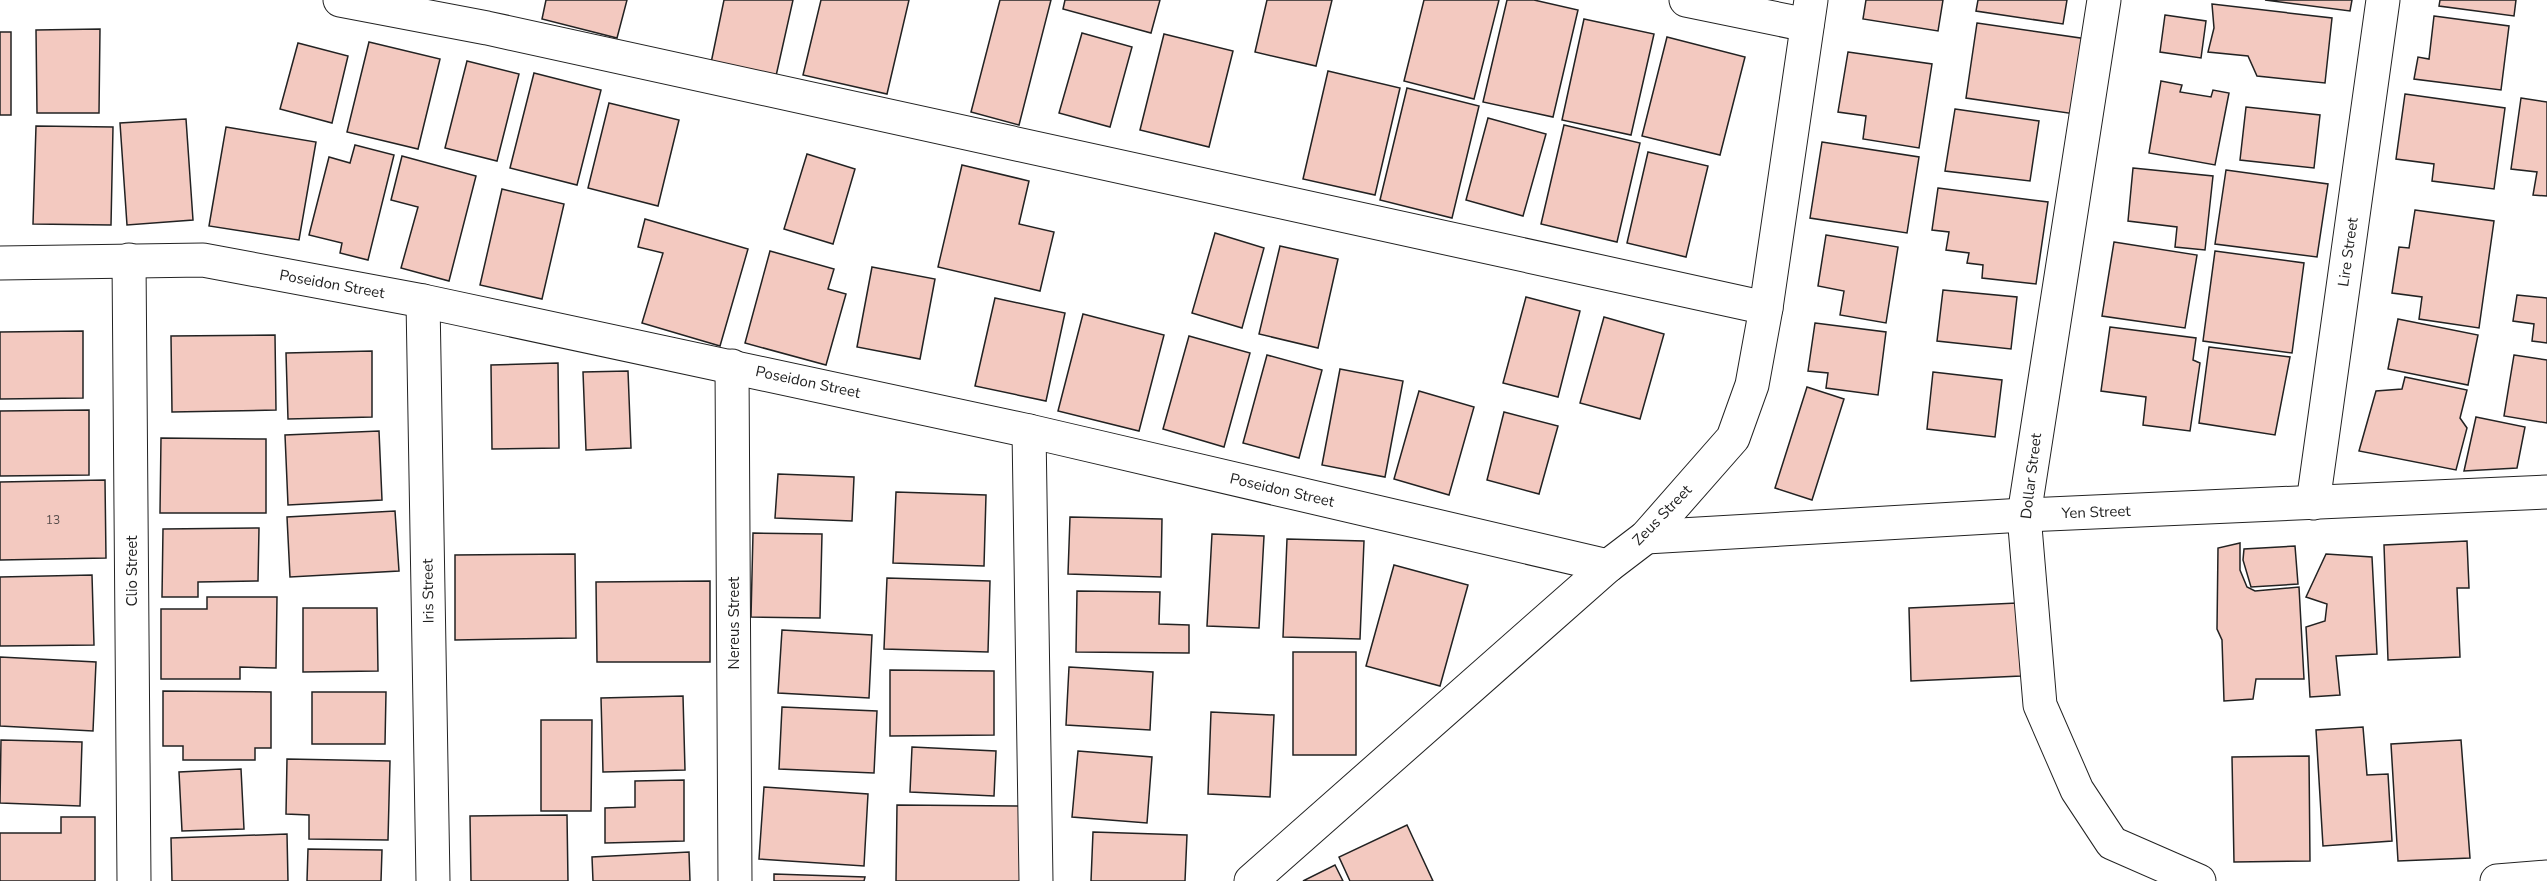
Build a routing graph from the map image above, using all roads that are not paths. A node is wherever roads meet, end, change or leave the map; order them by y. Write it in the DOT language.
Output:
graph roads {
  1 [pos="340,0"];
  2 [pos="1686,0"];
  3 [pos="2104,0"];
  4 [pos="2383,0"];
  5 [pos="1809,12"];
  6 [pos="129,260"];
  7 [pos="0,263"];
  8 [pos="423,301"];
  9 [pos="1766,308"];
  10 [pos="732,366"];
  11 [pos="1029,430"];
  12 [pos="2547,492"];
  13 [pos="2313,504"];
  14 [pos="2024,515"];
  15 [pos="1646,537"];
  16 [pos="1608,566"];
  17 [pos="2547,876"];
  18 [pos="134,881"];
  19 [pos="433,881"];
  20 [pos="735,881"];
  21 [pos="1036,881"];
  22 [pos="1251,881"];
  23 [pos="2199,881"];
  24 [pos="2497,881"];
  1 -- 9 [label="street"];
  2 -- 5 [label="street"];
  3 -- 14 [label="street, Dollar Street"];
  4 -- 13 [label="street, Lire Street"];
  5 -- 9 [label="street, Zeus Street"];
  6 -- 7 [label="street, Poseidon Street"];
  6 -- 8 [label="street, Poseidon Street"];
  6 -- 18 [label="street, Clio Street"];
  8 -- 10 [label="street, Poseidon Street"];
  8 -- 19 [label="street, Iris Street"];
  9 -- 15 [label="street, Zeus Street"];
  10 -- 11 [label="street, Poseidon Street"];
  10 -- 20 [label="street, Nereus Street"];
  11 -- 16 [label="street, Poseidon Street"];
  11 -- 21 [label="street"];
  12 -- 13 [label="street, Yen Street"];
  13 -- 14 [label="street, Yen Street"];
  14 -- 15 [label="street, Yen Street"];
  14 -- 23 [label="street, Dollar Street"];
  15 -- 16 [label="street, Zeus Street"];
  16 -- 22 [label="street, Zeus Street"];
  17 -- 24 [label="street"];
}
